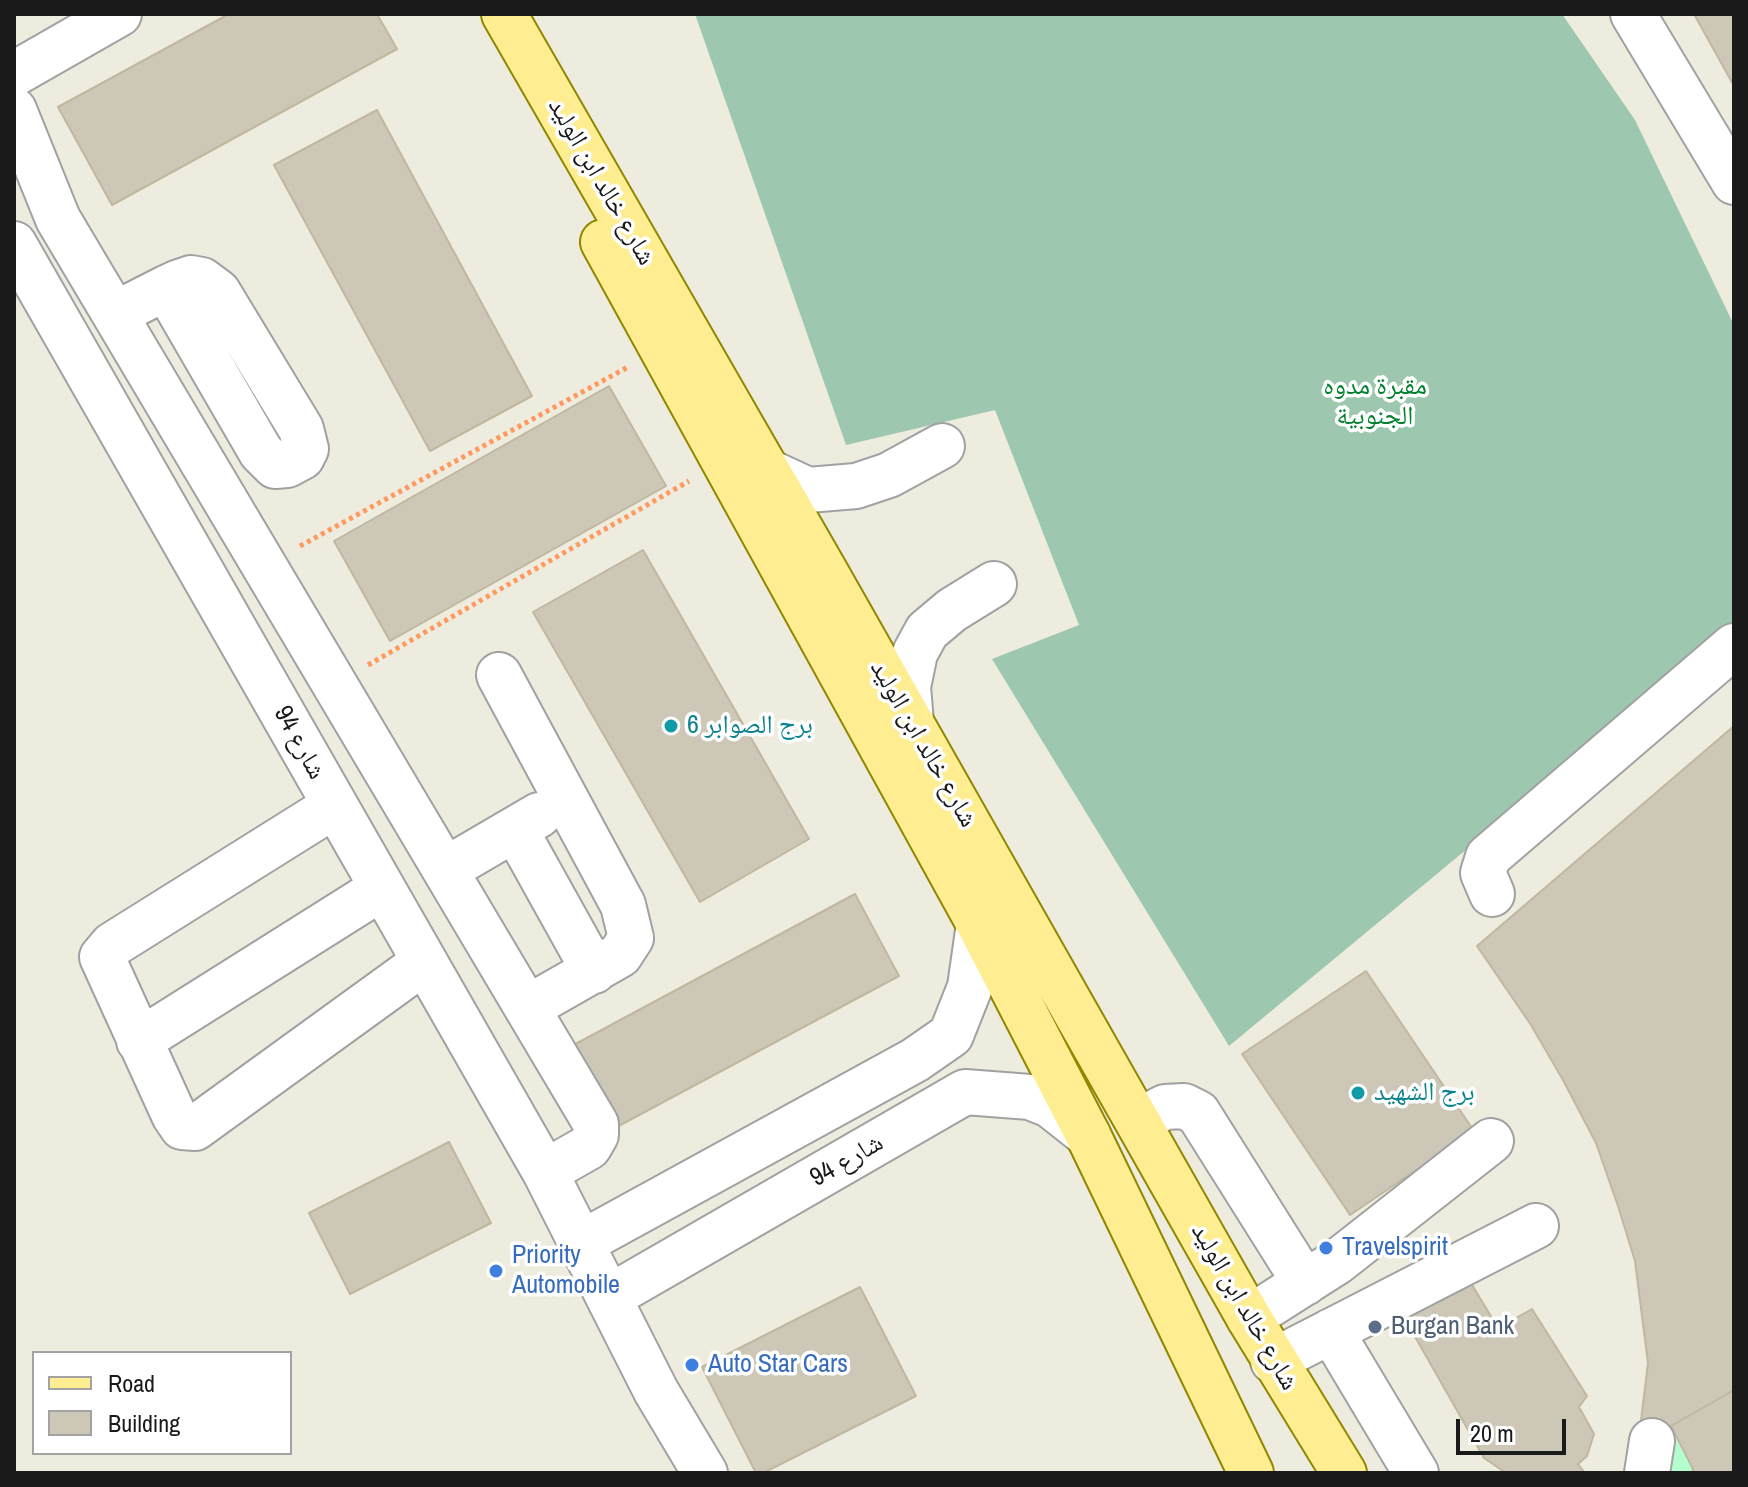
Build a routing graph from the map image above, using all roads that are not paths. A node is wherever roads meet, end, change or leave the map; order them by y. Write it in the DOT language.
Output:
graph roads {
  1 [pos="119,14"];
  2 [pos="473,14"];
  3 [pos="504,14"];
  4 [pos="1633,14"];
  5 [pos="14,74"];
  6 [pos="14,110"];
  7 [pos="1734,182"];
  8 [pos="14,244"];
  9 [pos="166,288"];
  10 [pos="115,314"];
  11 [pos="942,446"];
  12 [pos="767,471"];
  13 [pos="994,584"];
  14 [pos="1734,646"];
  15 [pos="499,675"];
  16 [pos="333,685"];
  17 [pos="284,716"];
  18 [pos="911,722"];
  19 [pos="566,799"];
  20 [pos="334,806"];
  21 [pos="515,829"];
  22 [pos="445,870"];
  23 [pos="382,888"];
  24 [pos="1492,894"];
  25 [pos="979,924"];
  26 [pos="424,962"];
  27 [pos="594,971"];
  28 [pos="527,1008"];
  29 [pos="139,1041"];
  30 [pos="1138,1121"];
  31 [pos="1088,1135"];
  32 [pos="1491,1141"];
  33 [pos="545,1172"];
  34 [pos="1536,1226"];
  35 [pos="583,1242"];
  36 [pos="1305,1283"];
  37 [pos="611,1296"];
  38 [pos="1249,1318"];
  39 [pos="1331,1331"];
  40 [pos="1273,1361"];
  41 [pos="705,1473"];
  42 [pos="1251,1473"];
  43 [pos="1344,1473"];
  44 [pos="1416,1473"];
  1 -- 5 [label="street"];
  2 -- 25 [label="main road, شارع خالد ابن الوليد"];
  3 -- 12 [label="main road, شارع خالد ابن الوليد"];
  4 -- 7 [label="street"];
  6 -- 10 [label="street"];
  8 -- 17 [label="street, شارع 94"];
  9 -- 10 [label="street"];
  10 -- 16 [label="street"];
  11 -- 12 [label="street"];
  12 -- 18 [label="main road, شارع خالد ابن الوليد"];
  13 -- 18 [label="street"];
  14 -- 24 [label="street"];
  15 -- 19 [label="street"];
  16 -- 17 [label="street"];
  16 -- 22 [label="street"];
  17 -- 20 [label="street, شارع 94"];
  18 -- 30 [label="main road, شارع خالد ابن الوليد"];
  19 -- 21 [label="street"];
  19 -- 27 [label="street"];
  20 -- 23 [label="street, شارع 94"];
  20 -- 29 [label="street"];
  21 -- 22 [label="street"];
  21 -- 27 [label="street"];
  22 -- 28 [label="street"];
  23 -- 26 [label="street, شارع 94"];
  23 -- 29 [label="street"];
  25 -- 31 [label="main road, شارع خالد ابن الوليد"];
  25 -- 35 [label="street"];
  26 -- 29 [label="street"];
  26 -- 33 [label="street, شارع 94"];
  27 -- 28 [label="street"];
  28 -- 33 [label="street"];
  30 -- 36 [label="street"];
  30 -- 38 [label="main road, شارع خالد ابن الوليد"];
  31 -- 37 [label="street, شارع 94"];
  31 -- 42 [label="main road, شارع خالد ابن الوليد"];
  32 -- 36 [label="street"];
  33 -- 35 [label="street, شارع 94"];
  34 -- 39 [label="street"];
  35 -- 37 [label="street, شارع 94"];
  36 -- 38 [label="street"];
  37 -- 41 [label="street, شارع 94"];
  38 -- 40 [label="main road, شارع خالد ابن الوليد"];
  39 -- 40 [label="street"];
  39 -- 44 [label="street"];
  40 -- 43 [label="main road, شارع خالد ابن الوليد"];
}
